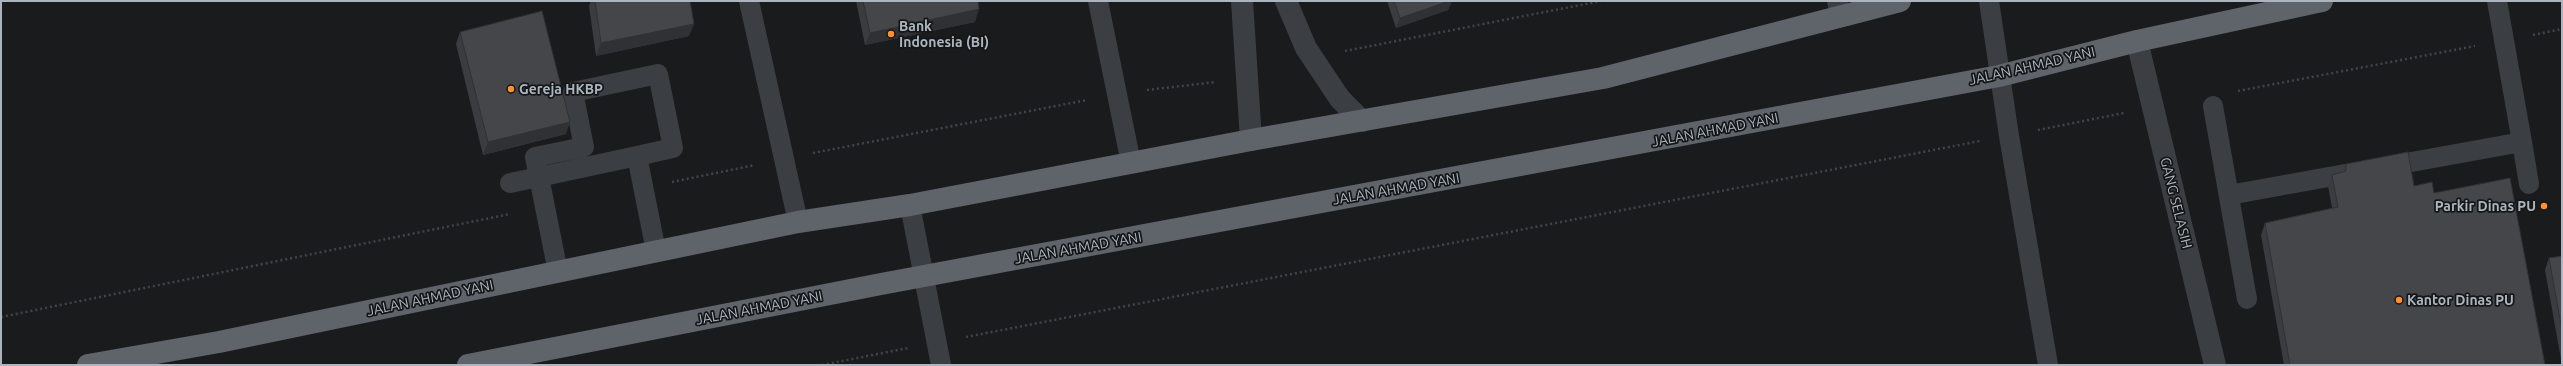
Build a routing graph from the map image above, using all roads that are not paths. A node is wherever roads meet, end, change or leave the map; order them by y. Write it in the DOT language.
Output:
graph roads {
  1 [pos="750,1"];
  2 [pos="1098,1"];
  3 [pos="1242,1"];
  4 [pos="1286,1"];
  5 [pos="1900,1"];
  6 [pos="1989,1"];
  7 [pos="2322,1"];
  8 [pos="2496,1"];
  9 [pos="1838,9"];
  10 [pos="2137,41"];
  11 [pos="1999,76"];
  12 [pos="2213,106"];
  13 [pos="1362,121"];
  14 [pos="1251,140"];
  15 [pos="2522,142"];
  16 [pos="637,156"];
  17 [pos="1131,163"];
  18 [pos="539,177"];
  19 [pos="510,183"];
  20 [pos="2529,184"];
  21 [pos="2229,195"];
  22 [pos="910,205"];
  23 [pos="798,222"];
  24 [pos="656,251"];
  25 [pos="558,272"];
  26 [pos="923,277"];
  27 [pos="2247,299"];
  28 [pos="491,363"];
  29 [pos="88,365"];
  30 [pos="468,365"];
  31 [pos="941,365"];
  32 [pos="2048,365"];
  33 [pos="2215,365"];
  1 -- 23 [label="lane"];
  2 -- 17 [label="lane"];
  3 -- 14 [label="street"];
  4 -- 13 [label="street"];
  5 -- 9 [label="highway, JALAN AHMAD YANI"];
  6 -- 11 [label="lane"];
  7 -- 10 [label="highway, JALAN AHMAD YANI"];
  8 -- 15 [label="lane"];
  9 -- 13 [label="highway, JALAN AHMAD YANI"];
  10 -- 11 [label="highway, JALAN AHMAD YANI"];
  10 -- 33 [label="street, GANG SELASIH"];
  11 -- 26 [label="highway, JALAN AHMAD YANI"];
  11 -- 32 [label="lane"];
  12 -- 21 [label="lane"];
  13 -- 14 [label="highway, JALAN AHMAD YANI"];
  14 -- 17 [label="highway, JALAN AHMAD YANI"];
  15 -- 20 [label="lane"];
  15 -- 21 [label="lane"];
  16 -- 18 [label="lane"];
  16 -- 18 [label="lane"];
  16 -- 24 [label="lane"];
  17 -- 22 [label="highway, JALAN AHMAD YANI"];
  18 -- 19 [label="lane"];
  18 -- 25 [label="lane"];
  21 -- 27 [label="lane"];
  22 -- 23 [label="highway, JALAN AHMAD YANI"];
  22 -- 26 [label="lane"];
  23 -- 24 [label="highway, JALAN AHMAD YANI"];
  24 -- 25 [label="highway, JALAN AHMAD YANI"];
  25 -- 29 [label="highway, JALAN AHMAD YANI"];
  26 -- 28 [label="highway, JALAN AHMAD YANI"];
  26 -- 31 [label="lane"];
  28 -- 30 [label="highway, JALAN AHMAD YANI"];
}
